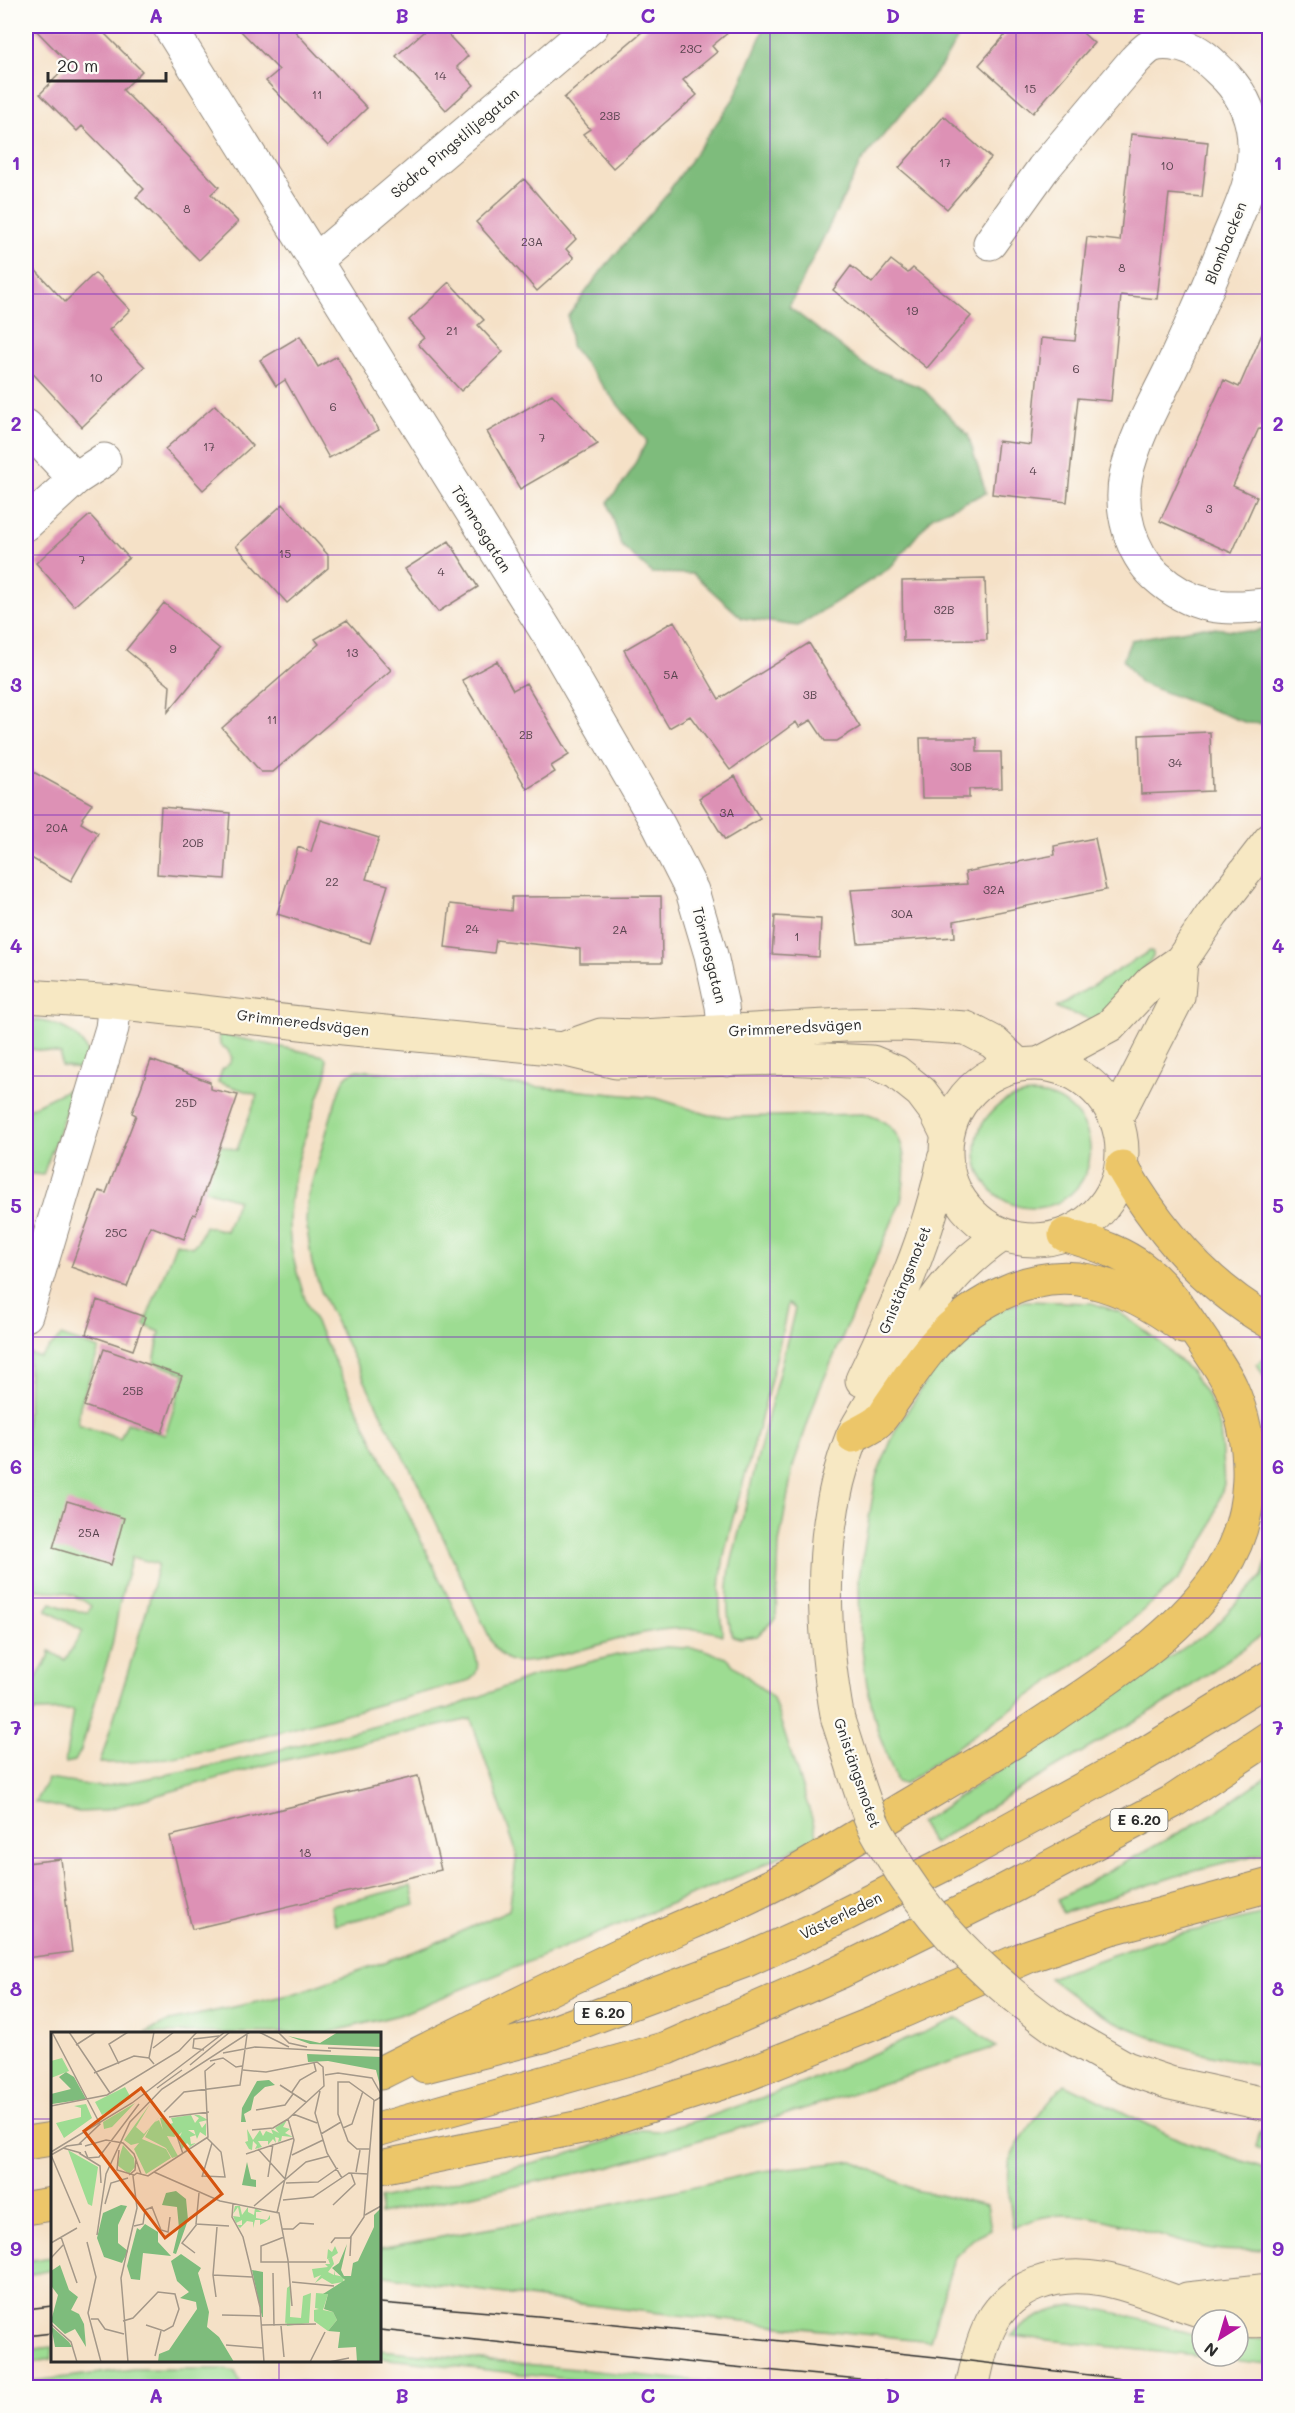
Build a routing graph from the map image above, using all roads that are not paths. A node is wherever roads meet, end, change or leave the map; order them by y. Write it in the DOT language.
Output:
graph roads {
  1 [pos="169,26"];
  2 [pos="592,26"];
  3 [pos="990,243"];
  4 [pos="316,260"];
  5 [pos="26,426"];
  6 [pos="104,460"];
  7 [pos="75,480"];
  8 [pos="26,524"];
  9 [pos="1269,604"];
  10 [pos="1269,840"];
  11 [pos="1181,961"];
  12 [pos="26,996"];
  13 [pos="115,1002"];
  14 [pos="726,1046"];
  15 [pos="1029,1064"];
  16 [pos="1116,1118"];
  17 [pos="946,1145"];
  18 [pos="1122,1167"];
  19 [pos="1002,1235"];
  20 [pos="1065,1235"];
  21 [pos="26,1315"];
  22 [pos="1269,1322"];
  23 [pos="1203,1343"];
  24 [pos="853,1436"];
  25 [pos="1269,1677"];
  26 [pos="1269,1737"];
  27 [pos="1269,1885"];
  28 [pos="381,2074"];
  29 [pos="381,2075"];
  30 [pos="1269,2105"];
  31 [pos="381,2130"];
  32 [pos="51,2139"];
  33 [pos="26,2143"];
  34 [pos="381,2168"];
  35 [pos="51,2204"];
  36 [pos="26,2210"];
  37 [pos="51,2211"];
  38 [pos="1269,2290"];
  39 [pos="1173,2300"];
  40 [pos="1269,2320"];
  41 [pos="972,2388"];
  1 -- 4 [label="street, Törnrosgatan"];
  2 -- 4 [label="street, Södra Pingstliljegatan"];
  3 -- 9 [label="street, Blombacken"];
  4 -- 14 [label="street, Törnrosgatan"];
  5 -- 7 [label="street"];
  6 -- 7 [label="street"];
  7 -- 8 [label="street"];
  10 -- 11 [label="street"];
  11 -- 15 [label="street"];
  11 -- 16 [label="street"];
  12 -- 13 [label="street, Grimmeredsvägen"];
  13 -- 14 [label="street, Grimmeredsvägen"];
  13 -- 21 [label="street"];
  14 -- 15 [label="street, Grimmeredsvägen"];
  14 -- 17 [label="street, Grimmeredsvägen"];
  15 -- 16 [label="street, Grimmeredsvägen"];
  15 -- 17 [label="street"];
  16 -- 18 [label="street, Grimmeredsvägen"];
  17 -- 19 [label="street, Grimmeredsvägen"];
  17 -- 24 [label="street, Gnistängsmotet"];
  18 -- 20 [label="street, Grimmeredsvägen"];
  18 -- 22 [label="highway"];
  19 -- 20 [label="street, Grimmeredsvägen"];
  19 -- 24 [label="street, Gnistängsmotet"];
  20 -- 23 [label="highway"];
  23 -- 24 [label="highway"];
  23 -- 28 [label="highway"];
  24 -- 30 [label="street, Gnistängsmotet, bridge"];
  25 -- 29 [label="highway, Västerleden / E 6.20"];
  26 -- 31 [label="highway, E 6.20"];
  27 -- 34 [label="highway"];
  32 -- 33 [label="highway"];
  35 -- 36 [label="highway"];
  36 -- 37 [label="highway"];
  38 -- 39 [label="street"];
  39 -- 40 [label="street"];
  39 -- 41 [label="street"];
}
